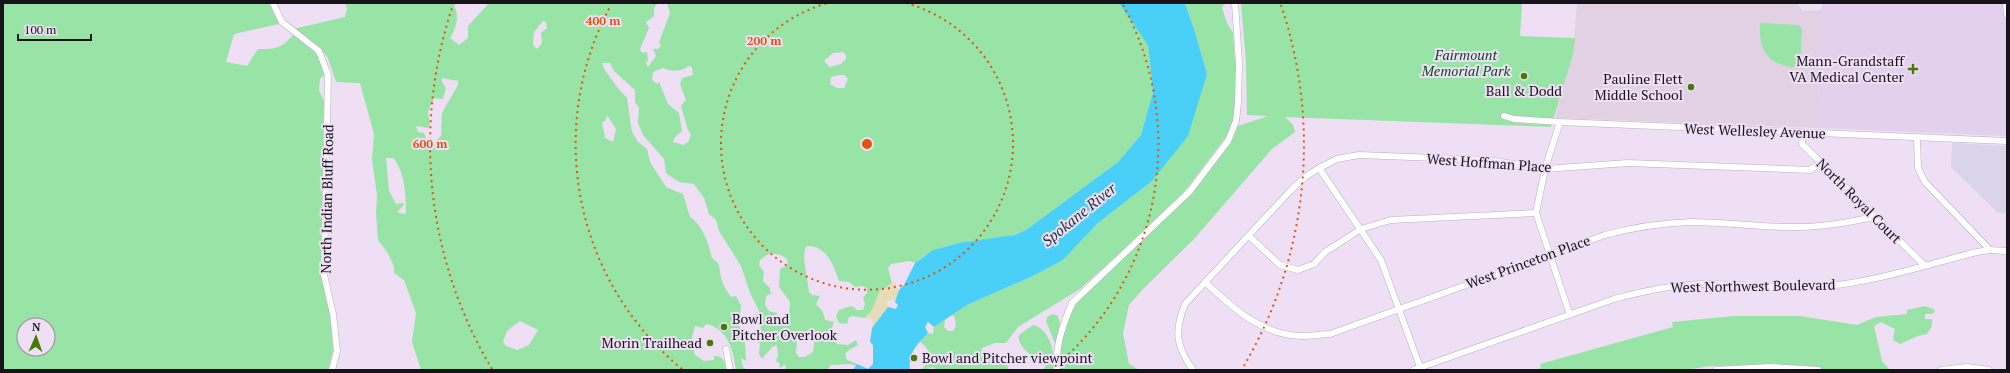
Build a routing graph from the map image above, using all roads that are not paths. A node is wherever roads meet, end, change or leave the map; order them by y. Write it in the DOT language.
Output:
graph roads {
  1 [pos="273,3"];
  2 [pos="1235,3"];
  3 [pos="2006,3"];
  4 [pos="2007,15"];
  5 [pos="1504,116"];
  6 [pos="1560,122"];
  7 [pos="1803,133"];
  8 [pos="1917,138"];
  9 [pos="2007,141"];
  10 [pos="1820,163"];
  11 [pos="1319,168"];
  12 [pos="1545,169"];
  13 [pos="1536,213"];
  14 [pos="1874,217"];
  15 [pos="1361,229"];
  16 [pos="1249,236"];
  17 [pos="1990,250"];
  18 [pos="2007,251"];
  19 [pos="1549,255"];
  20 [pos="1924,265"];
  21 [pos="1205,282"];
  22 [pos="1398,308"];
  23 [pos="1570,315"];
  24 [pos="726,349"];
  25 [pos="1420,367"];
  26 [pos="332,370"];
  27 [pos="730,370"];
  28 [pos="1057,370"];
  29 [pos="1193,370"];
  30 [pos="1413,370"];
  31 [pos="1716,370"];
  32 [pos="1818,370"];
  33 [pos="1940,370"];
  34 [pos="1989,370"];
  1 -- 26 [label="street, North Indian Bluff Road"];
  2 -- 28 [label="street"];
  3 -- 4 [label="street"];
  5 -- 6 [label="street, West Wellesley Avenue"];
  6 -- 7 [label="street, West Wellesley Avenue"];
  6 -- 12 [label="street"];
  7 -- 8 [label="street, West Wellesley Avenue"];
  7 -- 10 [label="street, North Royal Court"];
  8 -- 9 [label="street, West Wellesley Avenue"];
  8 -- 17 [label="street"];
  10 -- 12 [label="street, West Hoffman Place"];
  10 -- 14 [label="street, North Royal Court"];
  11 -- 12 [label="street, West Hoffman Place"];
  11 -- 15 [label="street"];
  11 -- 16 [label="street, West Hoffman Place"];
  12 -- 13 [label="street"];
  13 -- 15 [label="street"];
  13 -- 19 [label="street"];
  14 -- 19 [label="street, West Princeton Place"];
  14 -- 20 [label="street, North Royal Court"];
  15 -- 16 [label="street"];
  15 -- 22 [label="street"];
  16 -- 21 [label="street, West Hoffman Place"];
  17 -- 18 [label="street, West Northwest Boulevard"];
  17 -- 20 [label="street, West Northwest Boulevard"];
  19 -- 22 [label="street, West Princeton Place"];
  19 -- 23 [label="street"];
  20 -- 23 [label="street, West Northwest Boulevard"];
  21 -- 22 [label="street, West Princeton Place"];
  21 -- 29 [label="street"];
  22 -- 25 [label="street"];
  23 -- 25 [label="street, West Northwest Boulevard"];
  24 -- 27 [label="street"];
  25 -- 30 [label="street, West Northwest Boulevard"];
  31 -- 32 [label="street"];
  33 -- 34 [label="street"];
}
